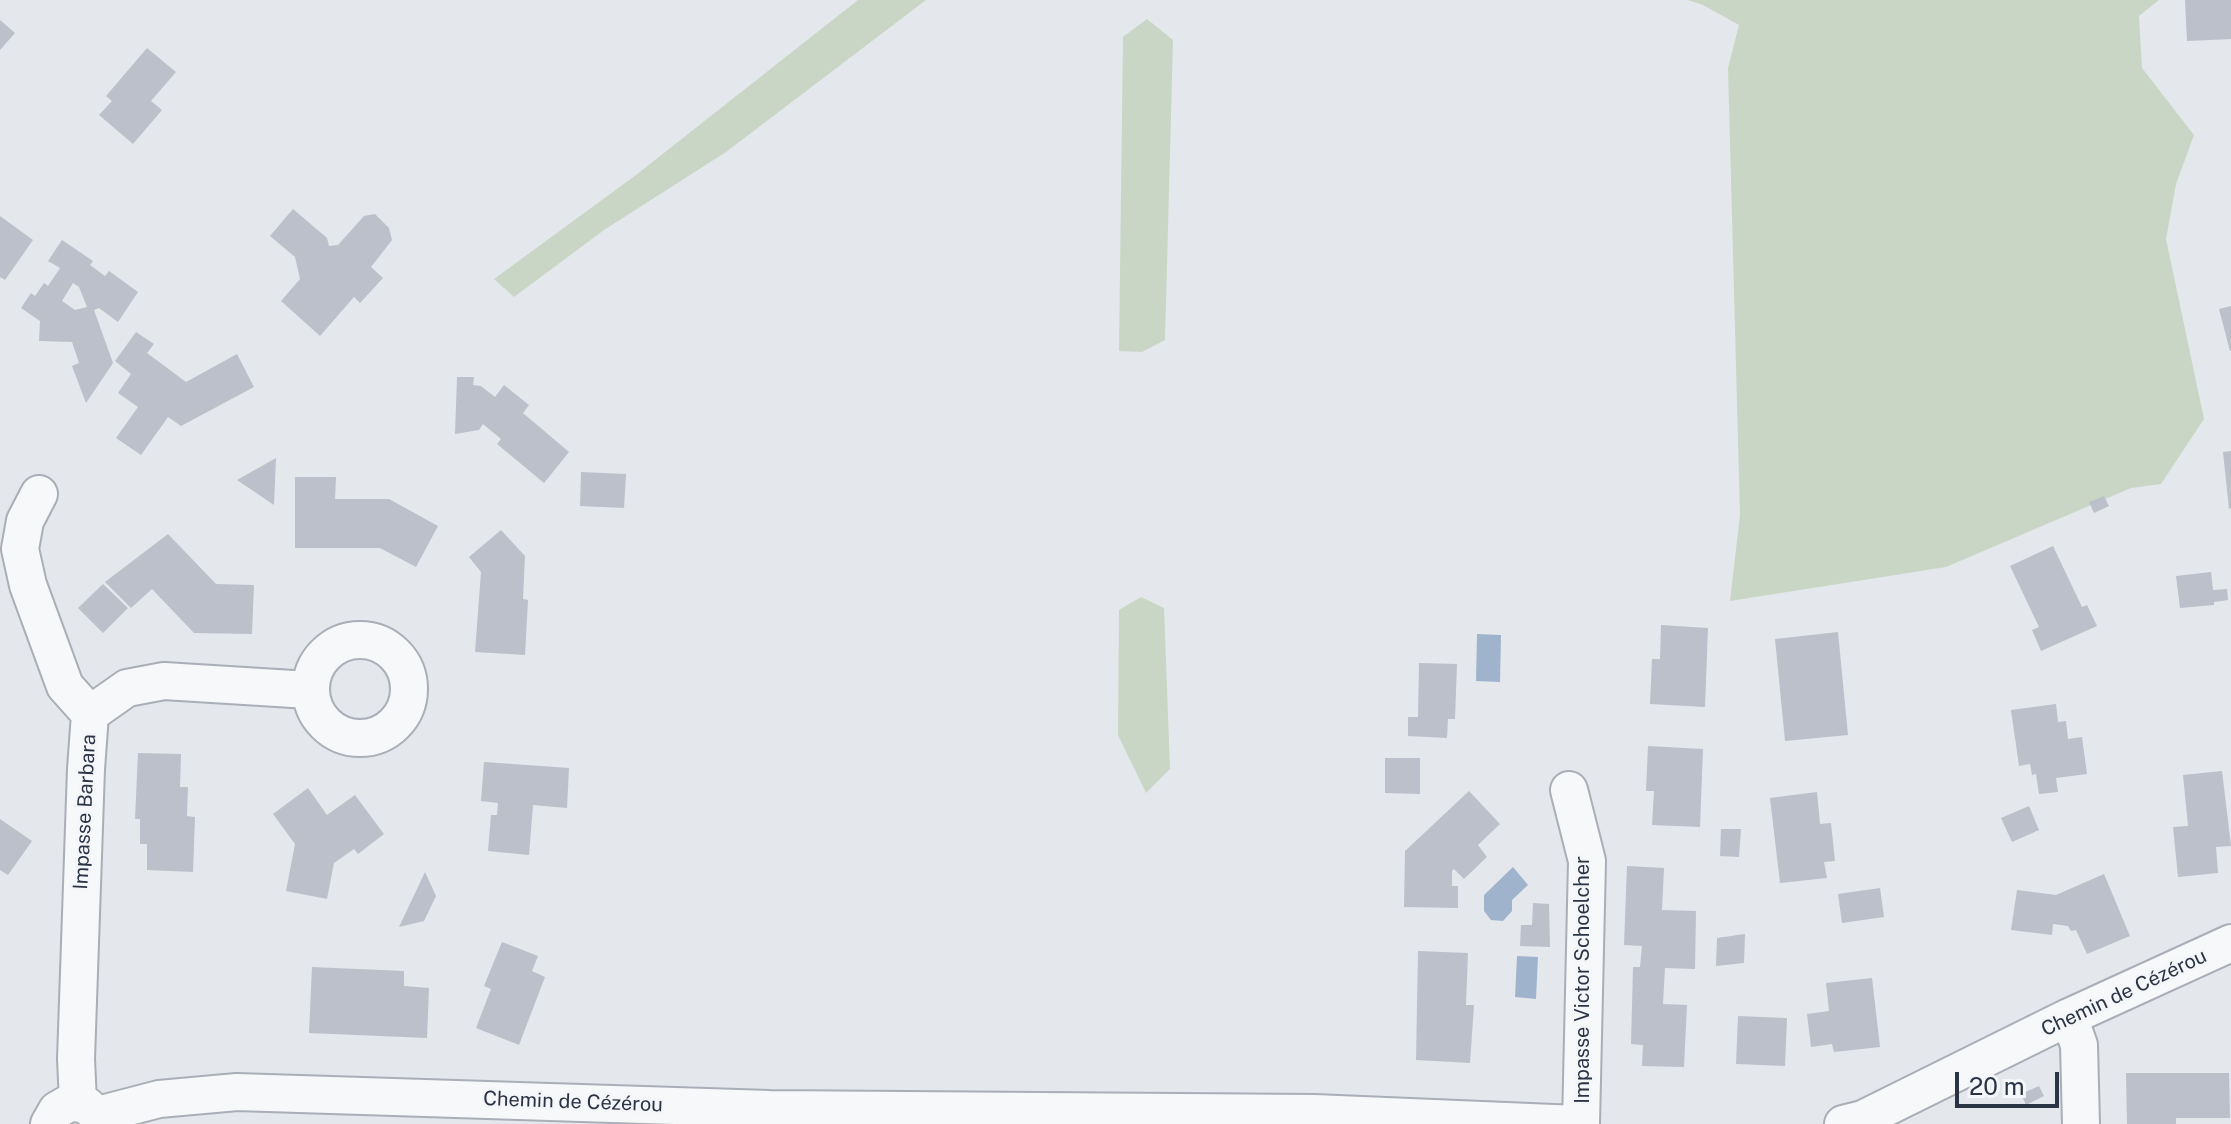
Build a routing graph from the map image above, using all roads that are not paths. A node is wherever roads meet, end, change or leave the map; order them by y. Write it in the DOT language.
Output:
graph roads {
  1 [pos="39,494"];
  2 [pos="309,690"];
  3 [pos="90,714"];
  4 [pos="1569,790"];
  5 [pos="2231,943"];
  6 [pos="2069,1017"];
  7 [pos="92,1114"];
  8 [pos="49,1124"];
  9 [pos="1580,1124"];
  10 [pos="1843,1124"];
  11 [pos="2081,1124"];
  1 -- 3 [label="street, Impasse Barbara"];
  2 -- 3 [label="street"];
  3 -- 7 [label="street, Impasse Barbara"];
  4 -- 9 [label="street, Impasse Victor Schoelcher"];
  5 -- 6 [label="street, Chemin de Cézérou"];
  6 -- 10 [label="street, Chemin de Cézérou"];
  6 -- 11 [label="street"];
  7 -- 8 [label="street"];
  7 -- 9 [label="street, Chemin de Cézérou"];
}
